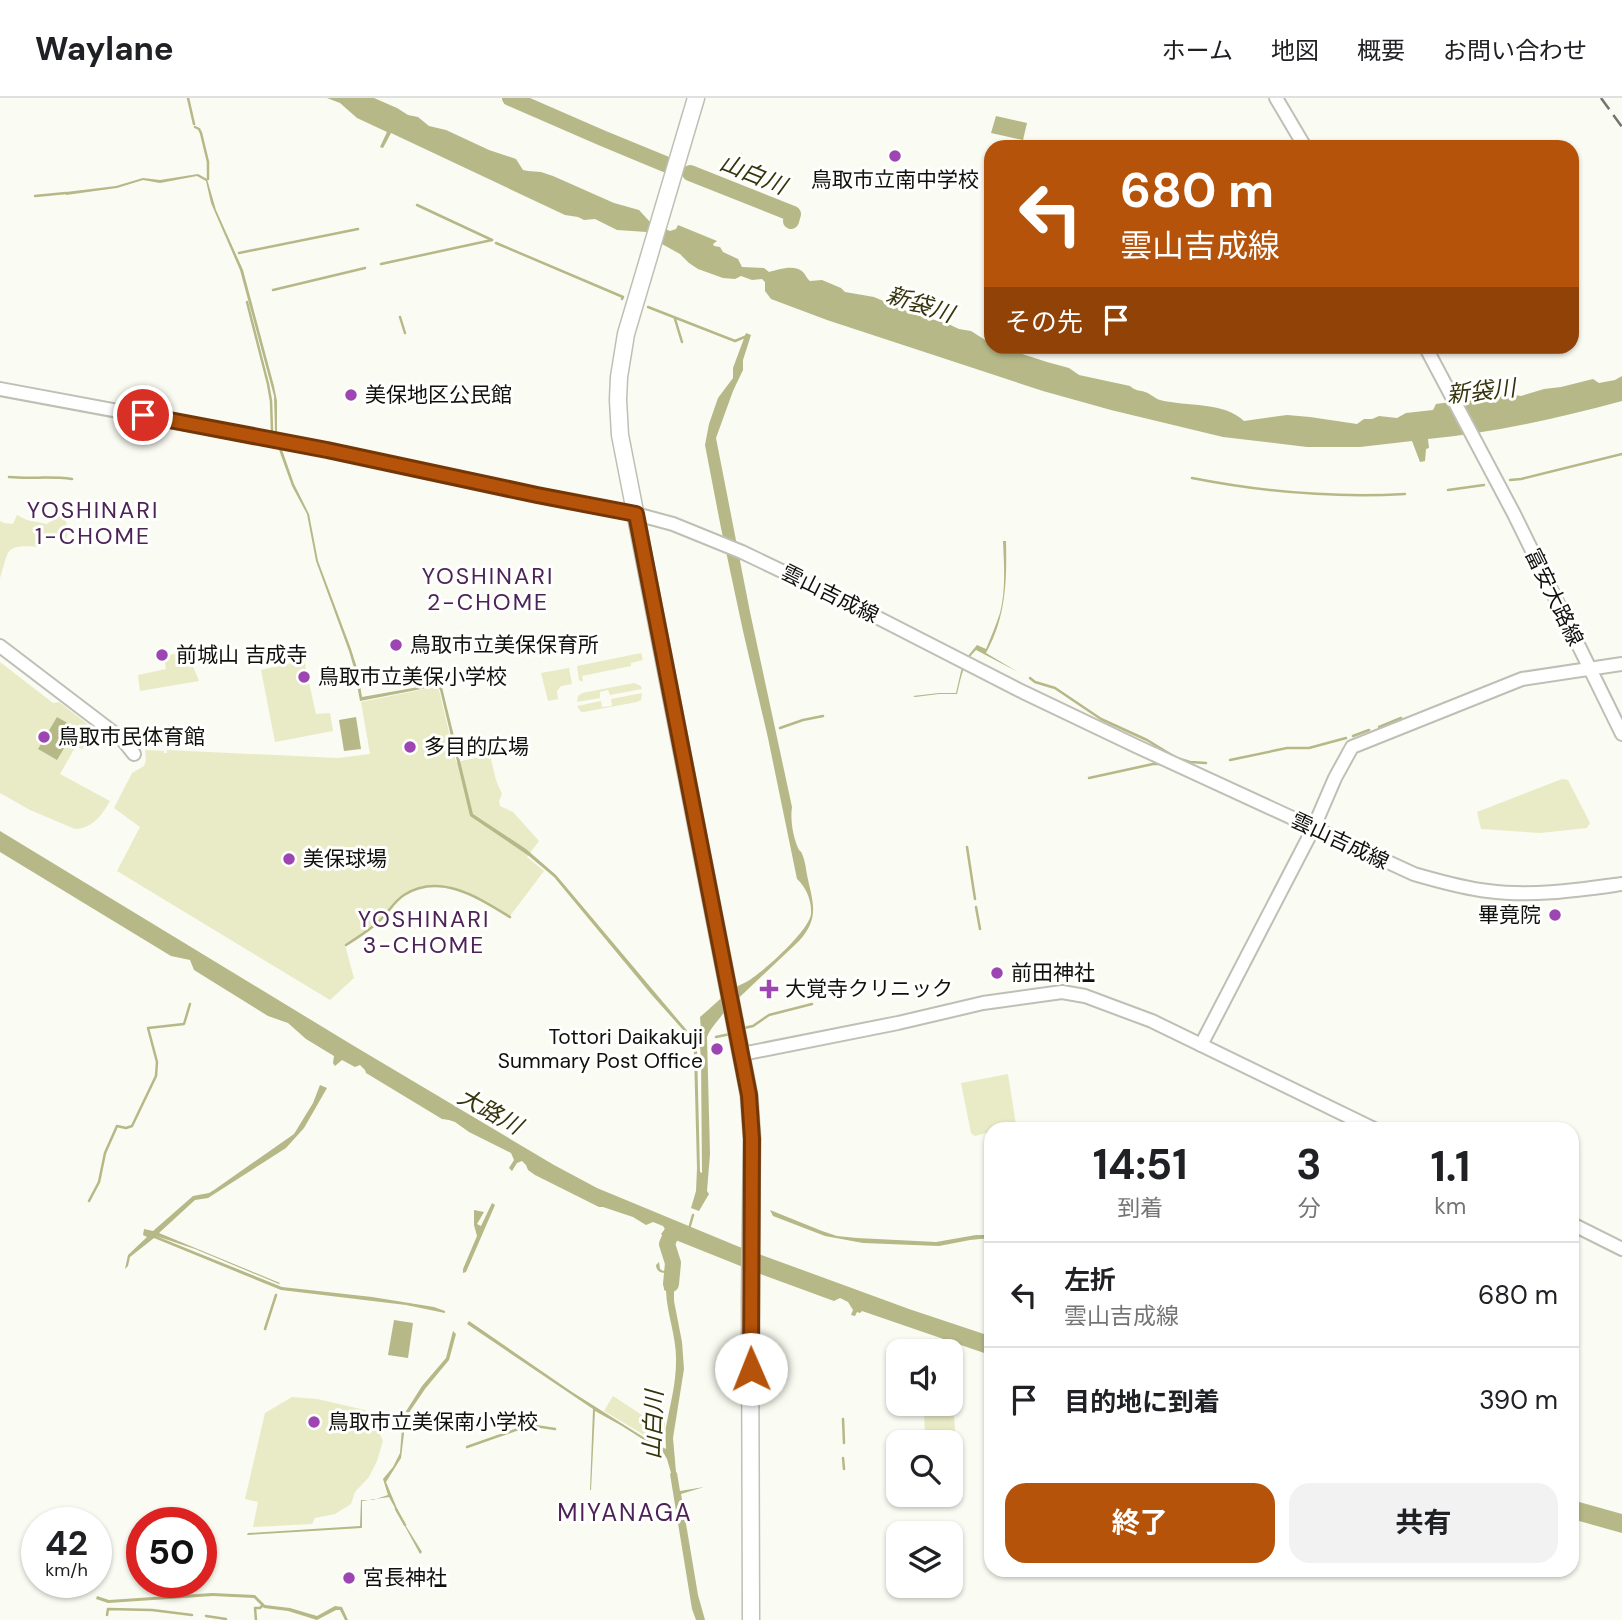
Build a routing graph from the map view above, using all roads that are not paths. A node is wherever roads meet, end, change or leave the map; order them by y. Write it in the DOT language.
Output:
graph roads {
  1 [pos="696,98"];
  2 [pos="1276,98"];
  3 [pos="1301,140"];
  4 [pos="1428,354"];
  5 [pos="0,389"];
  6 [pos="636,514"];
  7 [pos="0,646"];
  8 [pos="1622,664"];
  9 [pos="1590,669"];
  10 [pos="1622,734"];
  11 [pos="134,754"];
  12 [pos="1313,829"];
  13 [pos="1622,884"];
  14 [pos="1201,1045"];
  15 [pos="741,1054"];
  16 [pos="1360,1122"];
  17 [pos="1579,1228"];
  18 [pos="1622,1249"];
  19 [pos="751,1620"];
  1 -- 6 [label="main road"];
  2 -- 3 [label="street"];
  4 -- 9 [label="street, 富安大路線"];
  5 -- 6 [label="street, 雲山吉成線"];
  6 -- 12 [label="street, 雲山吉成線"];
  6 -- 15 [label="main road"];
  7 -- 11 [label="street"];
  8 -- 9 [label="street"];
  9 -- 10 [label="street, 富安大路線"];
  9 -- 12 [label="street"];
  12 -- 13 [label="street, 雲山吉成線"];
  12 -- 14 [label="street"];
  14 -- 15 [label="street"];
  14 -- 16 [label="street"];
  15 -- 19 [label="main road"];
  17 -- 18 [label="street"];
}
